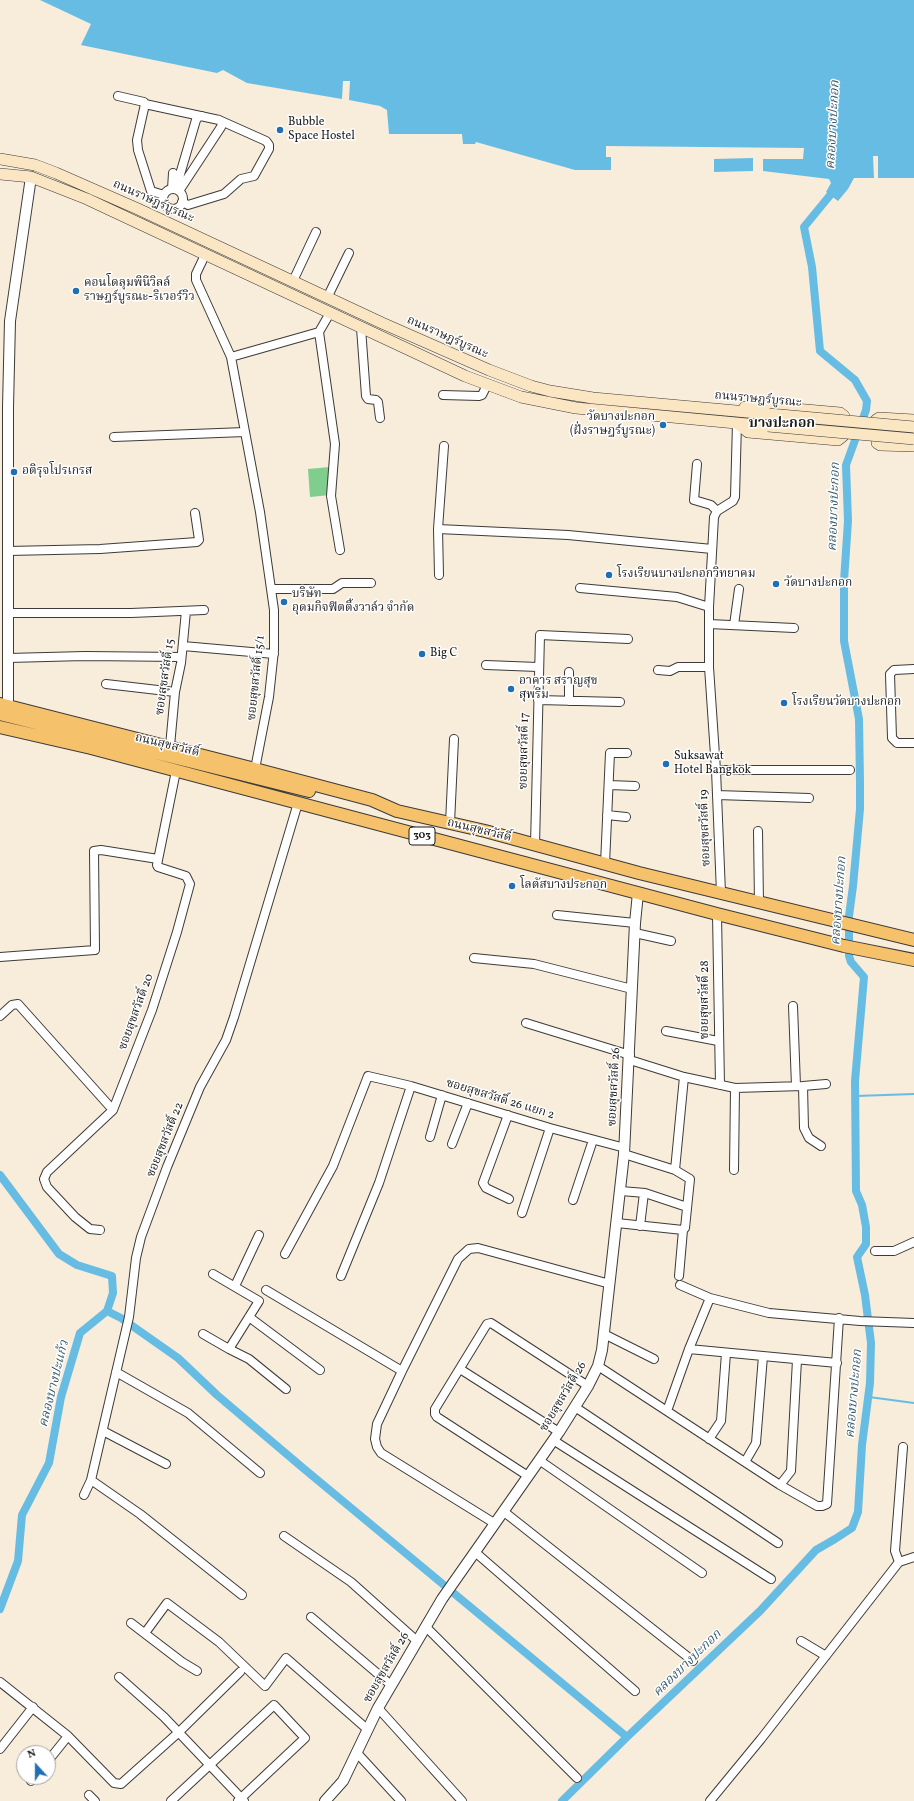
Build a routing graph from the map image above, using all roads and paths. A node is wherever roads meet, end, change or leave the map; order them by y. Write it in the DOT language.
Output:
graph roads {
  1 [pos="118,96"];
  2 [pos="145,104"];
  3 [pos="202,116"];
  4 [pos="219,120"];
  5 [pos="0,159"];
  6 [pos="35,165"];
  7 [pos="0,174"];
  8 [pos="173,174"];
  9 [pos="31,177"];
  10 [pos="193,179"];
  11 [pos="178,193"];
  12 [pos="106,195"];
  13 [pos="164,195"];
  14 [pos="101,206"];
  15 [pos="316,232"];
  16 [pos="348,253"];
  17 [pos="205,255"];
  18 [pos="293,281"];
  19 [pos="327,298"];
  20 [pos="330,313"];
  21 [pos="361,328"];
  22 [pos="319,332"];
  23 [pos="231,358"];
  24 [pos="488,385"];
  25 [pos="443,395"];
  26 [pos="716,410"];
  27 [pos="380,418"];
  28 [pos="768,420"];
  29 [pos="914,420"];
  30 [pos="737,423"];
  31 [pos="914,427"];
  32 [pos="245,432"];
  33 [pos="114,437"];
  34 [pos="914,439"];
  35 [pos="444,446"];
  36 [pos="914,446"];
  37 [pos="697,464"];
  38 [pos="717,511"];
  39 [pos="195,513"];
  40 [pos="438,529"];
  41 [pos="712,549"];
  42 [pos="340,550"];
  43 [pos="8,551"];
  44 [pos="439,575"];
  45 [pos="371,583"];
  46 [pos="580,588"];
  47 [pos="272,589"];
  48 [pos="739,589"];
  49 [pos="709,607"];
  50 [pos="204,610"];
  51 [pos="186,611"];
  52 [pos="6,615"];
  53 [pos="709,624"];
  54 [pos="734,625"];
  55 [pos="794,628"];
  56 [pos="628,639"];
  57 [pos="183,646"];
  58 [pos="274,654"];
  59 [pos="8,658"];
  60 [pos="181,658"];
  61 [pos="486,665"];
  62 [pos="538,667"];
  63 [pos="709,667"];
  64 [pos="914,669"];
  65 [pos="658,670"];
  66 [pos="569,672"];
  67 [pos="106,684"];
  68 [pos="175,692"];
  69 [pos="538,700"];
  70 [pos="569,701"];
  71 [pos="620,702"];
  72 [pos="3,708"];
  73 [pos="0,728"];
  74 [pos="454,739"];
  75 [pos="914,743"];
  76 [pos="170,746"];
  77 [pos="627,754"];
  78 [pos="255,768"];
  79 [pos="716,770"];
  80 [pos="850,770"];
  81 [pos="176,771"];
  82 [pos="608,785"];
  83 [pos="635,786"];
  84 [pos="717,795"];
  85 [pos="809,798"];
  86 [pos="298,803"];
  87 [pos="390,809"];
  88 [pos="607,815"];
  89 [pos="626,817"];
  90 [pos="450,823"];
  91 [pos="758,831"];
  92 [pos="535,845"];
  93 [pos="158,859"];
  94 [pos="605,864"];
  95 [pos="638,893"];
  96 [pos="721,893"];
  97 [pos="759,904"];
  98 [pos="718,914"];
  99 [pos="557,915"];
  100 [pos="635,928"];
  101 [pos="914,940"];
  102 [pos="671,941"];
  103 [pos="0,957"];
  104 [pos="474,958"];
  105 [pos="914,960"];
  106 [pos="632,989"];
  107 [pos="793,1006"];
  108 [pos="0,1016"];
  109 [pos="526,1023"];
  110 [pos="666,1031"];
  111 [pos="718,1041"];
  112 [pos="630,1057"];
  113 [pos="684,1077"];
  114 [pos="826,1084"];
  115 [pos="720,1085"];
  116 [pos="411,1086"];
  117 [pos="800,1086"];
  118 [pos="735,1088"];
  119 [pos="442,1095"];
  120 [pos="468,1103"];
  121 [pos="113,1110"];
  122 [pos="508,1115"];
  123 [pos="550,1128"];
  124 [pos="430,1137"];
  125 [pos="593,1140"];
  126 [pos="452,1144"];
  127 [pos="821,1146"];
  128 [pos="625,1151"];
  129 [pos="675,1170"];
  130 [pos="734,1170"];
  131 [pos="621,1190"];
  132 [pos="644,1193"];
  133 [pos="510,1199"];
  134 [pos="573,1200"];
  135 [pos="687,1207"];
  136 [pos="522,1213"];
  137 [pos="618,1223"];
  138 [pos="640,1226"];
  139 [pos="100,1230"];
  140 [pos="683,1230"];
  141 [pos="259,1235"];
  142 [pos="914,1242"];
  143 [pos="876,1251"];
  144 [pos="285,1254"];
  145 [pos="213,1274"];
  146 [pos="341,1276"];
  147 [pos="679,1276"];
  148 [pos="610,1284"];
  149 [pos="680,1285"];
  150 [pos="235,1286"];
  151 [pos="266,1290"];
  152 [pos="710,1298"];
  153 [pos="249,1317"];
  154 [pos="839,1318"];
  155 [pos="914,1323"];
  156 [pos="203,1334"];
  157 [pos="604,1334"];
  158 [pos="229,1349"];
  159 [pos="689,1349"];
  160 [pos="726,1353"];
  161 [pos="763,1356"];
  162 [pos="654,1359"];
  163 [pos="797,1360"];
  164 [pos="837,1363"];
  165 [pos="598,1366"];
  166 [pos="460,1369"];
  167 [pos="320,1370"];
  168 [pos="402,1371"];
  169 [pos="116,1372"];
  170 [pos="588,1386"];
  171 [pos="286,1390"];
  172 [pos="575,1407"];
  173 [pos="667,1411"];
  174 [pos="103,1431"];
  175 [pos="559,1432"];
  176 [pos="709,1439"];
  177 [pos="553,1440"];
  178 [pos="903,1447"];
  179 [pos="539,1460"];
  180 [pos="745,1462"];
  181 [pos="166,1464"];
  182 [pos="260,1473"];
  183 [pos="528,1476"];
  184 [pos="91,1480"];
  185 [pos="780,1485"];
  186 [pos="84,1494"];
  187 [pos="503,1511"];
  188 [pos="494,1523"];
  189 [pos="284,1536"];
  190 [pos="778,1543"];
  191 [pos="475,1552"];
  192 [pos="914,1557"];
  193 [pos="899,1562"];
  194 [pos="702,1573"];
  195 [pos="771,1579"];
  196 [pos="242,1595"];
  197 [pos="311,1617"];
  198 [pos="131,1623"];
  199 [pos="426,1627"];
  200 [pos="145,1633"];
  201 [pos="417,1641"];
  202 [pos="801,1641"];
  203 [pos="826,1656"];
  204 [pos="693,1661"];
  205 [pos="197,1671"];
  206 [pos="240,1672"];
  207 [pos="119,1677"];
  208 [pos="0,1682"];
  209 [pos="391,1686"];
  210 [pos="635,1691"];
  211 [pos="33,1707"];
  212 [pos="378,1708"];
  213 [pos="367,1729"];
  214 [pos="179,1732"];
  215 [pos="68,1736"];
  216 [pos="0,1749"];
  217 [pos="56,1751"];
  218 [pos="357,1753"];
  219 [pos="210,1765"];
  220 [pos="577,1778"];
  221 [pos="241,1800"];
  222 [pos="171,1801"];
  223 [pos="325,1801"];
  224 [pos="401,1801"];
  225 [pos="462,1801"];
  226 [pos="710,1801"];
  1 -- 2 [label="street"];
  2 -- 3 [label="street"];
  2 -- 13 [label="street"];
  3 -- 4 [label="street"];
  3 -- 11 [label="street"];
  4 -- 11 [label="street"];
  4 -- 11 [label="street"];
  5 -- 6 [label="main road, ถนนราษฎร์บูรณะ"];
  6 -- 9 [label="main road"];
  6 -- 12 [label="main road, ถนนราษฎร์บูรณะ"];
  7 -- 9 [label="main road, ถนนราษฎร์บูรณะ"];
  8 -- 11 [label="street"];
  9 -- 14 [label="main road, ถนนราษฎร์บูรณะ"];
  9 -- 43 [label="street"];
  10 -- 11 [label="street"];
  11 -- 13 [label="street"];
  11 -- 13 [label="street"];
  12 -- 14 [label="main road"];
  12 -- 18 [label="main road, ถนนราษฎร์บูรณะ"];
  14 -- 17 [label="main road, ถนนราษฎร์บูรณะ"];
  15 -- 18 [label="street"];
  16 -- 19 [label="street"];
  17 -- 20 [label="main road, ถนนราษฎร์บูรณะ"];
  17 -- 23 [label="street, ซอยสุขสวัสดิ์ 15/1"];
  18 -- 19 [label="main road, ถนนราษฎร์บูรณะ"];
  19 -- 26 [label="main road, ถนนราษฎร์บูรณะ"];
  20 -- 21 [label="main road, ถนนราษฎร์บูรณะ"];
  20 -- 22 [label="street"];
  21 -- 24 [label="main road, ถนนราษฎร์บูรณะ"];
  21 -- 27 [label="street"];
  22 -- 23 [label="street"];
  22 -- 42 [label="street"];
  23 -- 32 [label="street, ซอยสุขสวัสดิ์ 15/1"];
  24 -- 25 [label="street"];
  24 -- 30 [label="main road, ถนนราษฎร์บูรณะ"];
  26 -- 28 [label="main road, ถนนราษฎร์บูรณะ"];
  26 -- 30 [label="main road"];
  28 -- 30 [label="main road, ถนนราษฎร์บูรณะ"];
  28 -- 31 [label="main road, ถนนราษฎร์บูรณะ, bridge"];
  28 -- 34 [label="main road, ถนนราษฎร์บูรณะ, bridge"];
  29 -- 36 [label="main road"];
  30 -- 38 [label="street"];
  32 -- 33 [label="street"];
  32 -- 47 [label="street, ซอยสุขสวัสดิ์ 15/1"];
  35 -- 40 [label="street"];
  37 -- 38 [label="street"];
  38 -- 41 [label="street, ซอยสุขสวัสดิ์ 19"];
  39 -- 43 [label="street"];
  40 -- 41 [label="street"];
  40 -- 44 [label="street"];
  41 -- 49 [label="street, ซอยสุขสวัสดิ์ 19"];
  43 -- 52 [label="street"];
  45 -- 47 [label="street"];
  46 -- 49 [label="street"];
  47 -- 58 [label="street, ซอยสุขสวัสดิ์ 15/1"];
  48 -- 54 [label="street"];
  49 -- 53 [label="street, ซอยสุขสวัสดิ์ 19"];
  50 -- 51 [label="street"];
  51 -- 52 [label="street"];
  51 -- 57 [label="street, ซอยสุขสวัสดิ์ 15"];
  52 -- 59 [label="street"];
  53 -- 54 [label="street"];
  53 -- 63 [label="street, ซอยสุขสวัสดิ์ 19"];
  54 -- 55 [label="street"];
  56 -- 62 [label="street, ซอยสุขสวัสดิ์ 17"];
  57 -- 58 [label="street"];
  57 -- 60 [label="street, ซอยสุขสวัสดิ์ 15"];
  58 -- 78 [label="street, ซอยสุขสวัสดิ์ 15/1"];
  59 -- 60 [label="street"];
  59 -- 72 [label="street"];
  60 -- 68 [label="street, ซอยสุขสวัสดิ์ 15"];
  61 -- 62 [label="street"];
  62 -- 69 [label="street, ซอยสุขสวัสดิ์ 17"];
  63 -- 65 [label="street"];
  63 -- 79 [label="street, ซอยสุขสวัสดิ์ 19"];
  64 -- 75 [label="street"];
  66 -- 70 [label="street"];
  67 -- 68 [label="street"];
  68 -- 76 [label="street, ซอยสุขสวัสดิ์ 15"];
  69 -- 70 [label="street"];
  69 -- 92 [label="street, ซอยสุขสวัสดิ์ 17"];
  70 -- 71 [label="street"];
  72 -- 76 [label="main road, ถนนสุขสวัสดิ์ / 303"];
  72 -- 87 [label="main road, 303"];
  73 -- 81 [label="main road, ถนนสุขสวัสดิ์ / 303"];
  74 -- 90 [label="street"];
  76 -- 78 [label="main road, ถนนสุขสวัสดิ์ / 303"];
  77 -- 82 [label="street"];
  78 -- 87 [label="main road, ถนนสุขสวัสดิ์ / 303"];
  79 -- 80 [label="street"];
  79 -- 84 [label="street, ซอยสุขสวัสดิ์ 19"];
  81 -- 86 [label="main road, ถนนสุขสวัสดิ์ / 303"];
  81 -- 93 [label="street"];
  82 -- 83 [label="street"];
  82 -- 88 [label="street"];
  84 -- 85 [label="street"];
  84 -- 96 [label="street, ซอยสุขสวัสดิ์ 19"];
  86 -- 95 [label="main road, ถนนสุขสวัสดิ์ / 303"];
  86 -- 169 [label="street, ซอยสุขสวัสดิ์ 22"];
  87 -- 90 [label="main road, ถนนสุขสวัสดิ์ / 303"];
  88 -- 89 [label="street"];
  88 -- 94 [label="street"];
  90 -- 92 [label="main road, ถนนสุขสวัสดิ์ / 303"];
  91 -- 97 [label="street"];
  92 -- 94 [label="main road, ถนนสุขสวัสดิ์ / 303"];
  93 -- 103 [label="street"];
  93 -- 121 [label="street, ซอยสุขสวัสดิ์ 20"];
  94 -- 96 [label="main road, ถนนสุขสวัสดิ์ / 303"];
  95 -- 98 [label="main road, ถนนสุขสวัสดิ์ / 303"];
  95 -- 100 [label="street, ซอยสุขสวัสดิ์ 26"];
  96 -- 97 [label="main road, ถนนสุขสวัสดิ์ / 303"];
  97 -- 101 [label="main road, ถนนสุขสวัสดิ์ / 303"];
  98 -- 105 [label="main road, ถนนสุขสวัสดิ์ / 303"];
  98 -- 111 [label="street, ซอยสุขสวัสดิ์ 28"];
  99 -- 100 [label="street"];
  100 -- 102 [label="street"];
  100 -- 106 [label="street, ซอยสุขสวัสดิ์ 26"];
  104 -- 106 [label="street"];
  106 -- 112 [label="street, ซอยสุขสวัสดิ์ 26"];
  107 -- 117 [label="street"];
  108 -- 121 [label="street"];
  109 -- 112 [label="street"];
  110 -- 111 [label="street"];
  111 -- 115 [label="street, ซอยสุขสวัสดิ์ 28"];
  112 -- 113 [label="street"];
  112 -- 128 [label="street, ซอยสุขสวัสดิ์ 26"];
  113 -- 115 [label="street"];
  113 -- 129 [label="street"];
  114 -- 117 [label="street"];
  115 -- 118 [label="street"];
  116 -- 119 [label="street, ซอยสุขสวัสดิ์ 26 แยก 2"];
  116 -- 144 [label="street, ซอยสุขสวัสดิ์ 26 แยก 2"];
  116 -- 146 [label="street"];
  117 -- 118 [label="street"];
  117 -- 127 [label="street"];
  118 -- 130 [label="street"];
  119 -- 120 [label="street, ซอยสุขสวัสดิ์ 26 แยก 2"];
  119 -- 124 [label="street"];
  120 -- 122 [label="street, ซอยสุขสวัสดิ์ 26 แยก 2"];
  120 -- 126 [label="street"];
  121 -- 139 [label="street, ซอยสุขสวัสดิ์ 20"];
  122 -- 123 [label="street, ซอยสุขสวัสดิ์ 26 แยก 2"];
  122 -- 133 [label="street"];
  123 -- 125 [label="street, ซอยสุขสวัสดิ์ 26 แยก 2"];
  123 -- 136 [label="street"];
  125 -- 128 [label="street, ซอยสุขสวัสดิ์ 26 แยก 2"];
  125 -- 134 [label="street"];
  128 -- 129 [label="street, ซอยสุขสวัสดิ์ 26 แยก 2"];
  128 -- 131 [label="street, ซอยสุขสวัสดิ์ 26"];
  129 -- 135 [label="street"];
  131 -- 132 [label="street"];
  131 -- 137 [label="street, ซอยสุขสวัสดิ์ 26"];
  132 -- 135 [label="street"];
  132 -- 138 [label="street"];
  135 -- 140 [label="street"];
  137 -- 138 [label="street"];
  137 -- 148 [label="street, ซอยสุขสวัสดิ์ 26"];
  138 -- 140 [label="street"];
  140 -- 147 [label="street"];
  141 -- 150 [label="street"];
  142 -- 143 [label="street"];
  145 -- 150 [label="street"];
  148 -- 157 [label="street, ซอยสุขสวัสดิ์ 26"];
  148 -- 168 [label="street"];
  149 -- 152 [label="street"];
  150 -- 153 [label="street"];
  151 -- 168 [label="street"];
  152 -- 154 [label="street"];
  152 -- 159 [label="street"];
  153 -- 158 [label="street"];
  153 -- 167 [label="street"];
  154 -- 155 [label="street"];
  154 -- 164 [label="street"];
  156 -- 158 [label="street"];
  157 -- 162 [label="street"];
  157 -- 165 [label="street, ซอยสุขสวัสดิ์ 26"];
  158 -- 171 [label="street"];
  159 -- 160 [label="street"];
  159 -- 173 [label="street"];
  160 -- 161 [label="street"];
  160 -- 176 [label="street"];
  161 -- 163 [label="street"];
  161 -- 180 [label="street"];
  163 -- 164 [label="street"];
  163 -- 185 [label="street"];
  164 -- 185 [label="street"];
  165 -- 170 [label="street, ซอยสุขสวัสดิ์ 26"];
  165 -- 173 [label="street"];
  166 -- 170 [label="street"];
  166 -- 175 [label="street"];
  166 -- 183 [label="street"];
  168 -- 188 [label="street"];
  169 -- 174 [label="street, ซอยสุขสวัสดิ์ 22"];
  169 -- 182 [label="street"];
  170 -- 172 [label="street, ซอยสุขสวัสดิ์ 26"];
  172 -- 175 [label="street, ซอยสุขสวัสดิ์ 26"];
  172 -- 190 [label="street"];
  173 -- 176 [label="street"];
  174 -- 181 [label="street"];
  174 -- 184 [label="street, ซอยสุขสวัสดิ์ 22"];
  175 -- 177 [label="street, ซอยสุขสวัสดิ์ 26"];
  176 -- 180 [label="street"];
  177 -- 179 [label="street, ซอยสุขสวัสดิ์ 26"];
  177 -- 195 [label="street"];
  178 -- 193 [label="street"];
  179 -- 183 [label="street, ซอยสุขสวัสดิ์ 26"];
  179 -- 194 [label="street"];
  180 -- 185 [label="street"];
  183 -- 187 [label="street, ซอยสุขสวัสดิ์ 26"];
  184 -- 186 [label="street, ซอยสุขสวัสดิ์ 22"];
  184 -- 196 [label="street"];
  187 -- 188 [label="street, ซอยสุขสวัสดิ์ 26"];
  187 -- 204 [label="street"];
  188 -- 191 [label="street, ซอยสุขสวัสดิ์ 26"];
  189 -- 201 [label="street"];
  191 -- 199 [label="street, ซอยสุขสวัสดิ์ 26"];
  191 -- 210 [label="street"];
  192 -- 193 [label="street"];
  193 -- 203 [label="street"];
  197 -- 209 [label="street"];
  198 -- 200 [label="street"];
  199 -- 201 [label="street, ซอยสุขสวัสดิ์ 26"];
  199 -- 220 [label="street"];
  200 -- 205 [label="street"];
  200 -- 213 [label="street"];
  201 -- 209 [label="street, ซอยสุขสวัสดิ์ 26"];
  202 -- 203 [label="street"];
  203 -- 226 [label="street"];
  206 -- 214 [label="street"];
  207 -- 214 [label="street"];
  208 -- 211 [label="street"];
  209 -- 212 [label="street, ซอยสุขสวัสดิ์ 26"];
  211 -- 215 [label="street"];
  211 -- 216 [label="street"];
  212 -- 213 [label="street, ซอยสุขสวัสดิ์ 26"];
  212 -- 225 [label="street"];
  213 -- 218 [label="street, ซอยสุขสวัสดิ์ 26"];
  214 -- 215 [label="street"];
  214 -- 219 [label="street"];
  215 -- 217 [label="street"];
  218 -- 223 [label="street, ซอยสุขสวัสดิ์ 26"];
  218 -- 224 [label="street"];
  219 -- 221 [label="street"];
  219 -- 221 [label="street"];
  219 -- 222 [label="street"];
}
